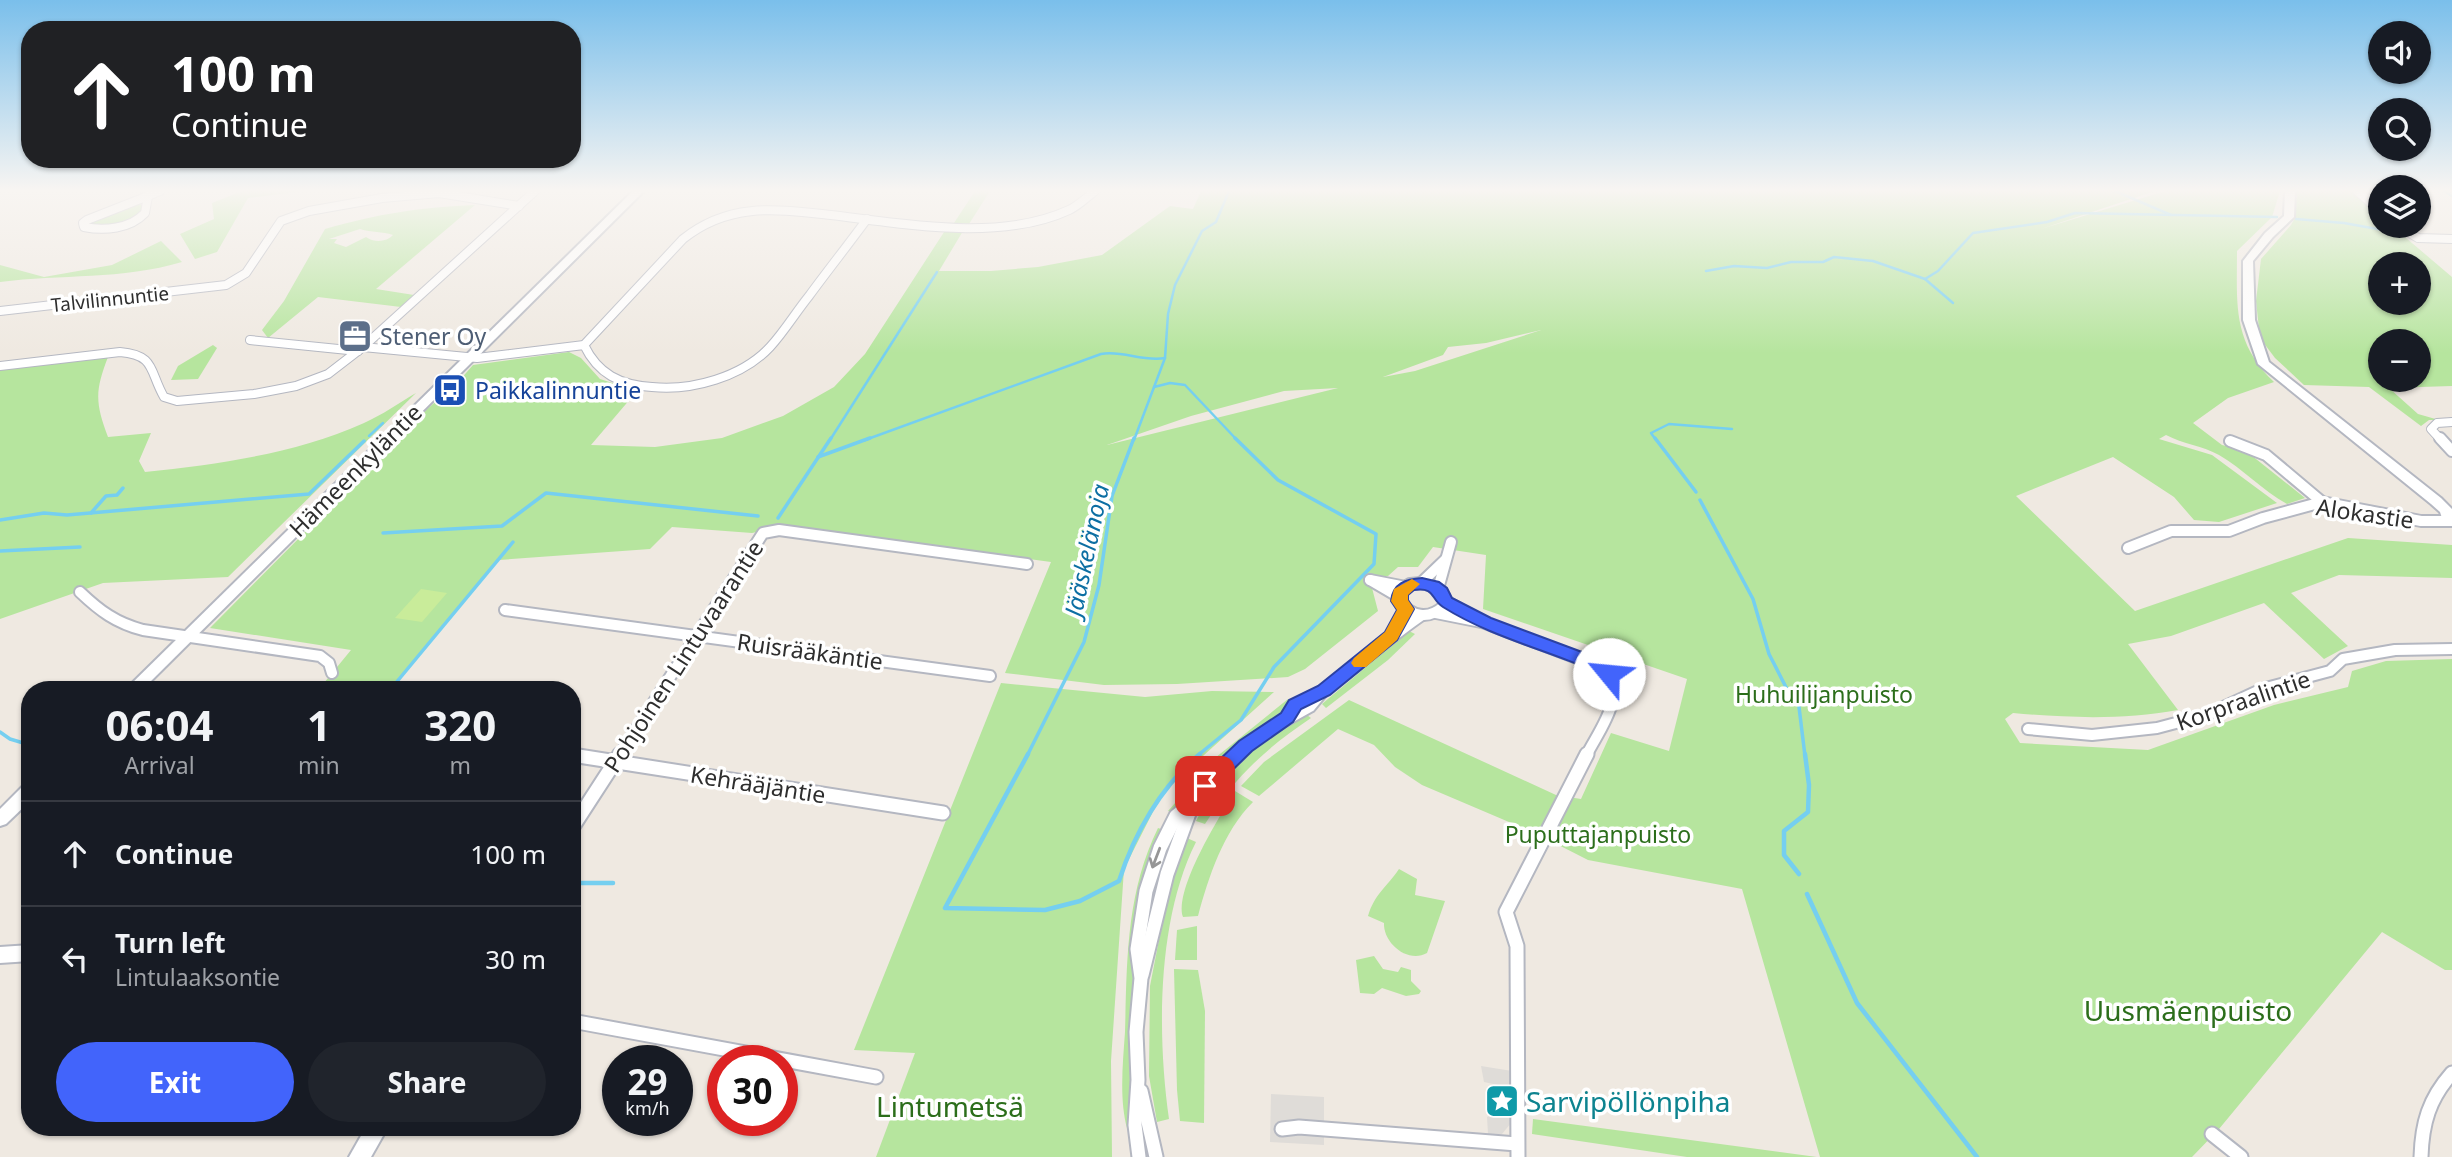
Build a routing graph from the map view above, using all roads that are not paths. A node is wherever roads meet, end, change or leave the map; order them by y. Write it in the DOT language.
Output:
graph roads {
  1 [pos="265,245"];
  2 [pos="476,245"];
  3 [pos="584,245"];
  4 [pos="677,245"];
  5 [pos="847,245"];
  6 [pos="2261,245"];
  7 [pos="0,310"];
  8 [pos="250,340"];
  9 [pos="584,345"];
  10 [pos="360,349"];
  11 [pos="469,358"];
  12 [pos="0,366"];
  13 [pos="2452,422"];
  14 [pos="2230,441"];
  15 [pos="2452,451"];
  16 [pos="2322,502"];
  17 [pos="2451,521"];
  18 [pos="1451,542"];
  19 [pos="2128,548"];
  20 [pos="1445,560"];
  21 [pos="1027,564"];
  22 [pos="1422,583"];
  23 [pos="1406,587"];
  24 [pos="1438,589"];
  25 [pos="80,592"];
  26 [pos="1399,597"];
  27 [pos="1445,601"];
  28 [pos="1405,609"];
  29 [pos="505,610"];
  30 [pos="1436,613"];
  31 [pos="1422,615"];
  32 [pos="1485,623"];
  33 [pos="697,635"];
  34 [pos="186,636"];
  35 [pos="1391,636"];
  36 [pos="2452,649"];
  37 [pos="332,673"];
  38 [pos="990,676"];
  39 [pos="141,681"];
  40 [pos="2028,729"];
  41 [pos="581,756"];
  42 [pos="615,761"];
  43 [pos="21,799"];
  44 [pos="943,813"];
  45 [pos="581,814"];
  46 [pos="0,820"];
  47 [pos="21,954"];
  48 [pos="0,955"];
  49 [pos="581,1023"];
  50 [pos="2452,1073"];
  51 [pos="876,1077"];
  52 [pos="1138,1080"];
  53 [pos="1282,1129"];
  54 [pos="2213,1134"];
  55 [pos="372,1136"];
  56 [pos="1518,1151"];
  57 [pos="359,1157"];
  58 [pos="1139,1157"];
  59 [pos="1156,1157"];
  60 [pos="2241,1157"];
  61 [pos="2421,1157"];
  1 -- 7 [label="street, Talvilinnuntie"];
  2 -- 10 [label="street"];
  3 -- 11 [label="street, Hämeenkyläntie"];
  4 -- 9 [label="street"];
  5 -- 9 [label="street"];
  6 -- 17 [label="street"];
  8 -- 10 [label="street"];
  9 -- 11 [label="street"];
  10 -- 11 [label="street"];
  10 -- 12 [label="street"];
  11 -- 34 [label="street, Hämeenkyläntie"];
  13 -- 15 [label="street"];
  14 -- 16 [label="street"];
  16 -- 17 [label="street, Alokastie"];
  16 -- 19 [label="street, Alokastie"];
  18 -- 20 [label="street"];
  20 -- 22 [label="street"];
  20 -- 24 [label="street"];
  21 -- 33 [label="street, Pohjoinen Lintuvaarantie"];
  22 -- 23 [label="street"];
  22 -- 24 [label="street"];
  23 -- 26 [label="street"];
  23 -- 26 [label="street"];
  24 -- 27 [label="street"];
  25 -- 34 [label="street"];
  26 -- 28 [label="street"];
  27 -- 30 [label="street"];
  27 -- 32 [label="street"];
  28 -- 31 [label="street"];
  28 -- 35 [label="street"];
  29 -- 33 [label="street, Ruisrääkäntie"];
  30 -- 31 [label="street"];
  30 -- 32 [label="street"];
  31 -- 35 [label="street"];
  32 -- 56 [label="street"];
  33 -- 38 [label="street, Ruisrääkäntie"];
  33 -- 42 [label="street, Pohjoinen Lintuvaarantie"];
  34 -- 37 [label="street"];
  34 -- 39 [label="street, Hämeenkyläntie"];
  35 -- 52 [label="street"];
  36 -- 40 [label="street, Korpraalintie"];
  41 -- 42 [label="street, Kehrääjäntie"];
  42 -- 44 [label="street, Kehrääjäntie"];
  42 -- 45 [label="street, Pohjoinen Lintuvaarantie"];
  43 -- 46 [label="street"];
  47 -- 48 [label="street"];
  49 -- 51 [label="street"];
  50 -- 61 [label="street"];
  52 -- 58 [label="street"];
  52 -- 59 [label="street"];
  53 -- 56 [label="street"];
  54 -- 60 [label="street"];
  55 -- 57 [label="street"];
}
